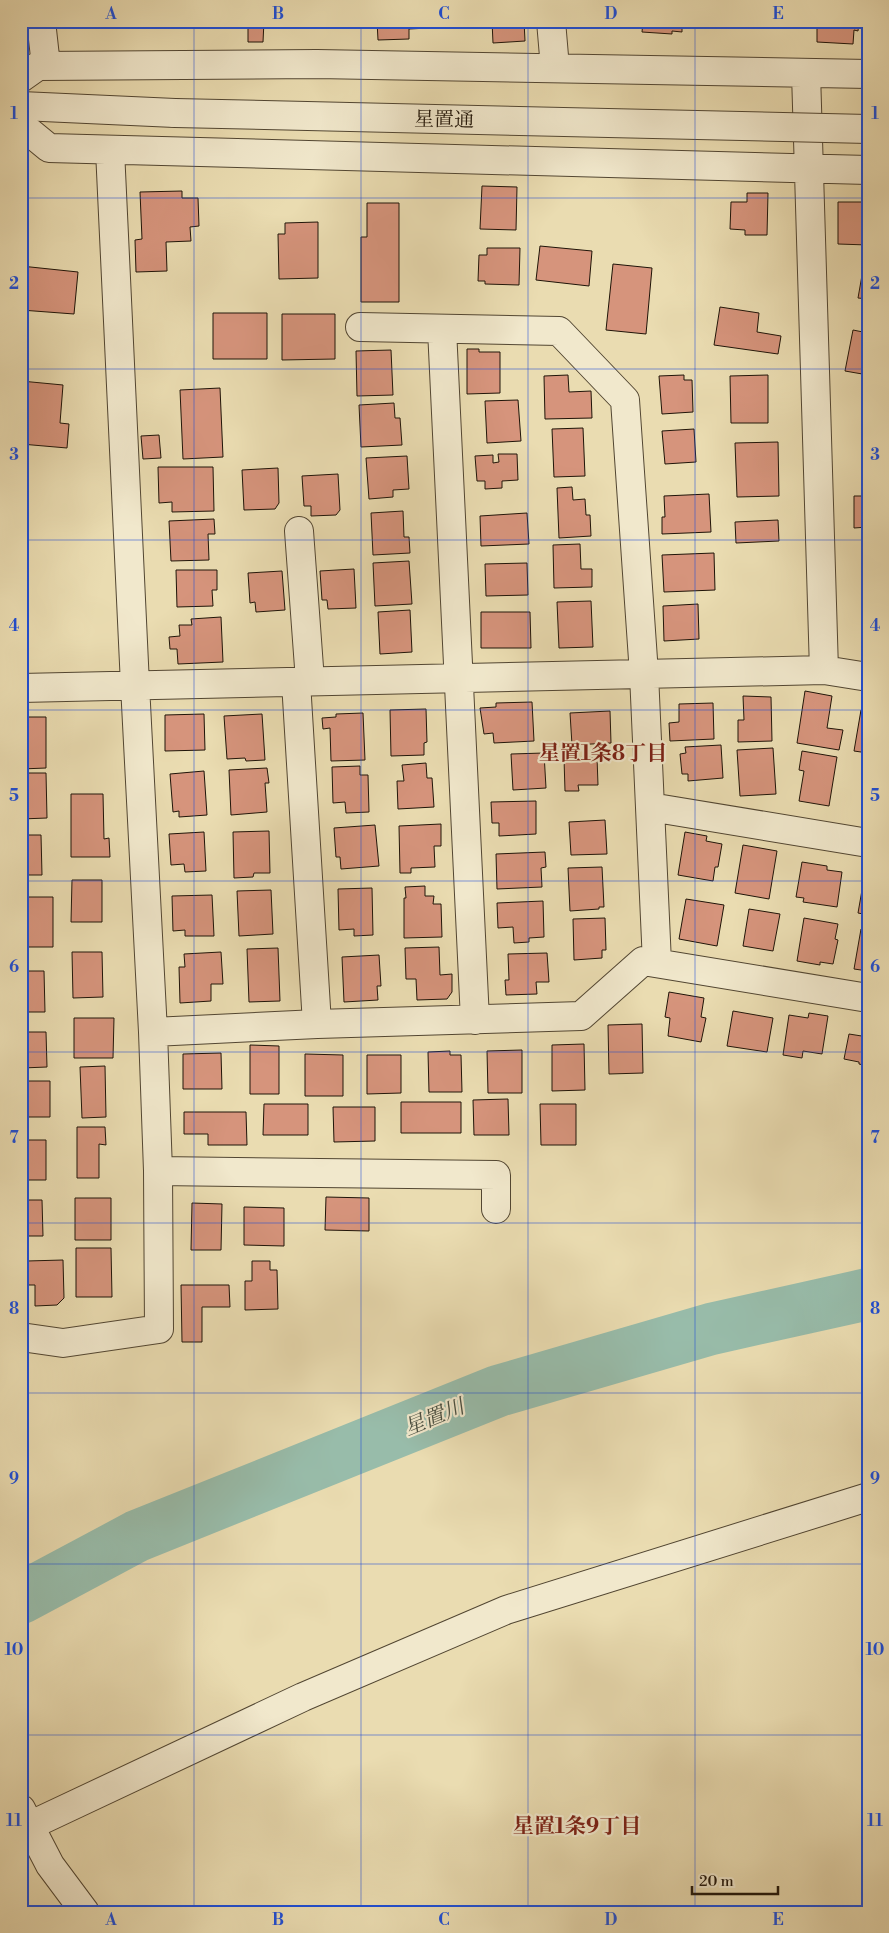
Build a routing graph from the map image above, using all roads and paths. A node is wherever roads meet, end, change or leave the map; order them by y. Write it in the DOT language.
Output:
graph roads {
  1 [pos="41,21"];
  2 [pos="551,21"];
  3 [pos="46,66"];
  4 [pos="555,68"];
  5 [pos="806,73"];
  6 [pos="868,74"];
  7 [pos="21,78"];
  8 [pos="21,106"];
  9 [pos="21,126"];
  10 [pos="868,129"];
  11 [pos="110,150"];
  12 [pos="810,168"];
  13 [pos="868,170"];
  14 [pos="360,327"];
  15 [pos="442,329"];
  16 [pos="299,531"];
  17 [pos="824,670"];
  18 [pos="644,674"];
  19 [pos="868,676"];
  20 [pos="460,678"];
  21 [pos="304,681"];
  22 [pos="135,685"];
  23 [pos="21,688"];
  24 [pos="650,807"];
  25 [pos="868,843"];
  26 [pos="657,963"];
  27 [pos="868,998"];
  28 [pos="475,1020"];
  29 [pos="316,1024"];
  30 [pos="153,1032"];
  31 [pos="158,1171"];
  32 [pos="496,1209"];
  33 [pos="21,1337"];
  34 [pos="868,1497"];
  35 [pos="25,1818"];
  36 [pos="85,1912"];
  1 -- 3 [label="street"];
  2 -- 4 [label="street"];
  3 -- 4 [label="street"];
  3 -- 7 [label="street"];
  4 -- 5 [label="street"];
  5 -- 6 [label="street"];
  5 -- 12 [label="street"];
  8 -- 10 [label="street, 星置通, bridge"];
  9 -- 11 [label="street"];
  11 -- 12 [label="street"];
  11 -- 22 [label="street"];
  12 -- 13 [label="street"];
  12 -- 17 [label="street"];
  14 -- 15 [label="street"];
  15 -- 18 [label="street"];
  15 -- 20 [label="street"];
  16 -- 21 [label="street"];
  17 -- 18 [label="street"];
  17 -- 19 [label="street"];
  18 -- 20 [label="street"];
  18 -- 24 [label="street"];
  20 -- 21 [label="street"];
  20 -- 28 [label="street"];
  21 -- 22 [label="street"];
  21 -- 29 [label="street"];
  22 -- 23 [label="street"];
  22 -- 30 [label="street"];
  24 -- 25 [label="street"];
  24 -- 26 [label="street"];
  26 -- 27 [label="street"];
  26 -- 28 [label="street"];
  28 -- 29 [label="street"];
  29 -- 30 [label="street"];
  30 -- 31 [label="street"];
  31 -- 32 [label="street"];
  31 -- 33 [label="street"];
  34 -- 35 [label="street"];
  35 -- 36 [label="street"];
}
